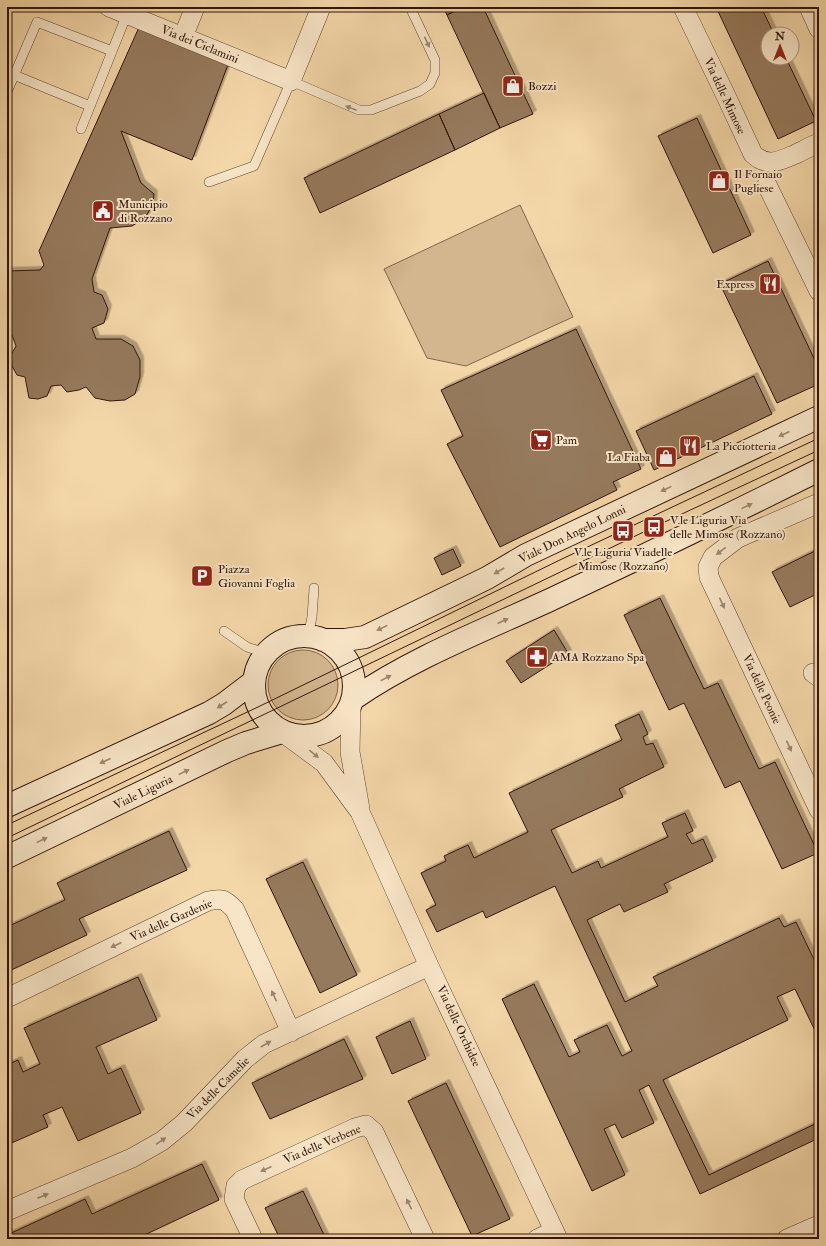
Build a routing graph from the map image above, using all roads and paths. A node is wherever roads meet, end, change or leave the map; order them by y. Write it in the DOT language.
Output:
graph roads {
  1 [pos="109,7"];
  2 [pos="195,7"];
  3 [pos="321,7"];
  4 [pos="410,7"];
  5 [pos="683,7"];
  6 [pos="809,7"];
  7 [pos="127,14"];
  8 [pos="819,29"];
  9 [pos="183,36"];
  10 [pos="112,51"];
  11 [pos="14,75"];
  12 [pos="291,81"];
  13 [pos="7,92"];
  14 [pos="90,106"];
  15 [pos="81,129"];
  16 [pos="819,143"];
  17 [pos="209,182"];
  18 [pos="767,185"];
  19 [pos="819,291"];
  20 [pos="819,417"];
  21 [pos="819,470"];
  22 [pos="819,503"];
  23 [pos="314,588"];
  24 [pos="224,631"];
  25 [pos="316,638"];
  26 [pos="265,654"];
  27 [pos="253,682"];
  28 [pos="352,702"];
  29 [pos="282,732"];
  30 [pos="8,802"];
  31 [pos="819,810"];
  32 [pos="360,812"];
  33 [pos="7,857"];
  34 [pos="429,966"];
  35 [pos="7,998"];
  36 [pos="290,1032"];
  37 [pos="7,1211"];
  38 [pos="819,1225"];
  39 [pos="556,1235"];
  40 [pos="253,1239"];
  41 [pos="425,1239"];
  42 [pos="536,1239"];
  43 [pos="787,1239"];
  1 -- 7 [label="street, Via dei Ciclamini"];
  2 -- 9 [label="street"];
  3 -- 12 [label="street"];
  4 -- 12 [label="lane, one-way"];
  5 -- 16 [label="street, Via delle Mimose"];
  6 -- 8 [label="street"];
  7 -- 9 [label="street, Via dei Ciclamini"];
  7 -- 10 [label="lane"];
  9 -- 12 [label="street, Via dei Ciclamini"];
  10 -- 11 [label="lane"];
  10 -- 14 [label="lane"];
  11 -- 13 [label="lane"];
  11 -- 14 [label="lane"];
  12 -- 17 [label="lane"];
  14 -- 15 [label="lane"];
  18 -- 19 [label="street"];
  20 -- 25 [label="main road, Viale Don Angelo Lonni, one-way"];
  28 -- 21 [label="main road, one-way"];
  22 -- 31 [label="street, Via delle Peonie, one-way"];
  23 -- 25 [label="lane"];
  24 -- 26 [label="lane"];
  25 -- 26 [label="main road"];
  25 -- 28 [label="main road"];
  26 -- 27 [label="main road"];
  27 -- 29 [label="main road"];
  27 -- 30 [label="main road, one-way"];
  28 -- 29 [label="main road"];
  28 -- 32 [label="street, Via delle Orchidee"];
  29 -- 32 [label="street, Via delle Orchidee, one-way"];
  33 -- 29 [label="main road, Viale Liguria, one-way"];
  32 -- 34 [label="street, Via delle Orchidee"];
  34 -- 36 [label="street, Via delle Camelie"];
  34 -- 39 [label="street, Via delle Orchidee"];
  36 -- 35 [label="street, Via delle Gardenie, one-way"];
  37 -- 36 [label="street, Via delle Camelie, one-way"];
  38 -- 43 [label="street"];
  39 -- 42 [label="street"];
  41 -- 40 [label="street, Via delle Verbene, one-way"];
}
